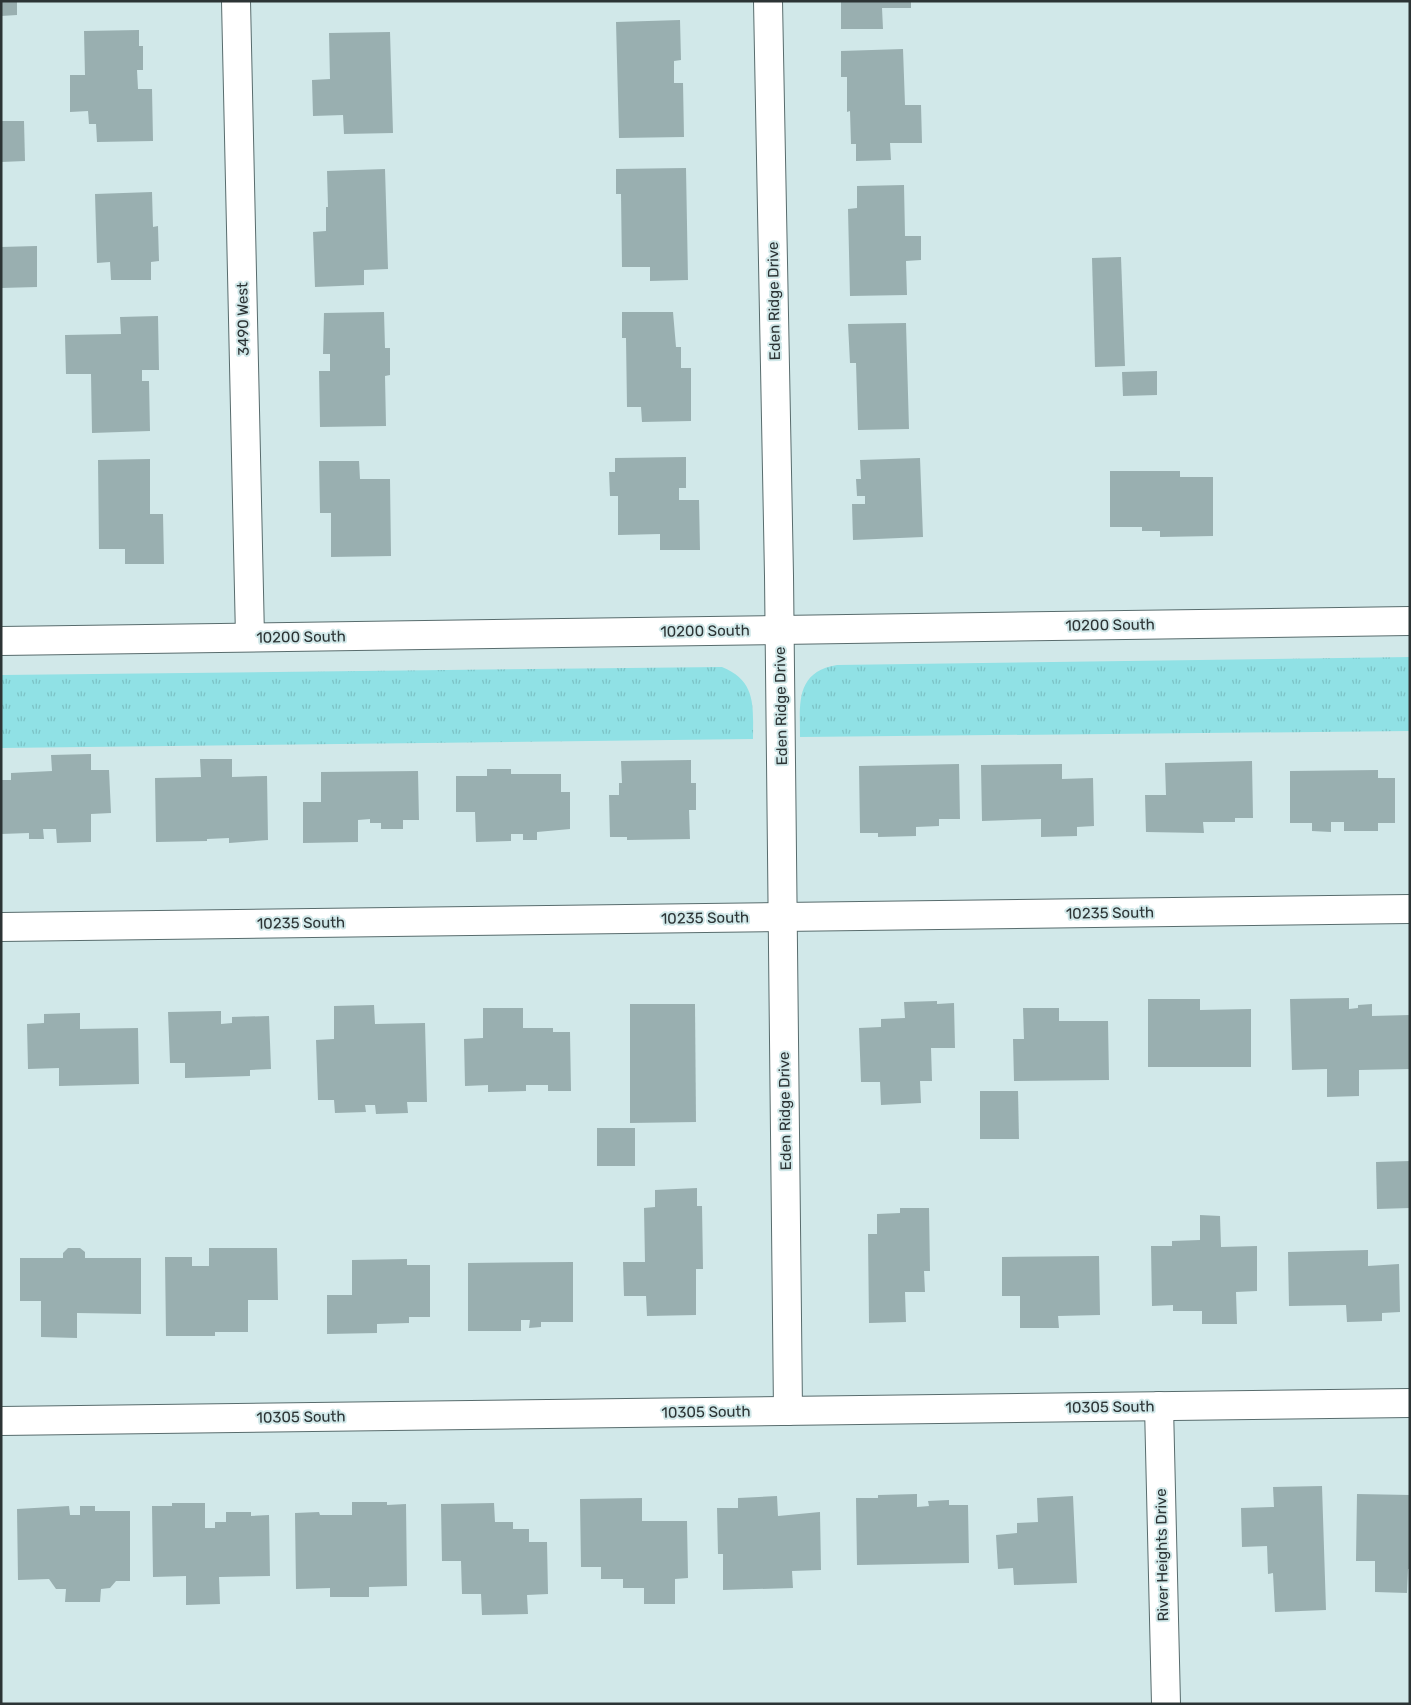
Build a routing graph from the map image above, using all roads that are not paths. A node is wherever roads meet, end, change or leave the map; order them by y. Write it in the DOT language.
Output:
graph roads {
  1 [pos="236,1"];
  2 [pos="768,1"];
  3 [pos="1410,621"];
  4 [pos="780,630"];
  5 [pos="250,637"];
  6 [pos="1,641"];
  7 [pos="1410,909"];
  8 [pos="783,917"];
  9 [pos="1,927"];
  10 [pos="1410,1403"];
  11 [pos="1160,1406"];
  12 [pos="788,1411"];
  13 [pos="1,1421"];
  14 [pos="1166,1704"];
  1 -- 5 [label="street, 3490 West"];
  2 -- 4 [label="street, Eden Ridge Drive"];
  3 -- 4 [label="street, 10200 South"];
  4 -- 5 [label="street, 10200 South"];
  4 -- 8 [label="street, Eden Ridge Drive"];
  5 -- 6 [label="street, 10200 South"];
  7 -- 8 [label="street, 10235 South"];
  8 -- 9 [label="street, 10235 South"];
  8 -- 12 [label="street, Eden Ridge Drive"];
  10 -- 11 [label="street, 10305 South"];
  11 -- 12 [label="street, 10305 South"];
  11 -- 14 [label="street, River Heights Drive"];
  12 -- 13 [label="street, 10305 South"];
}
